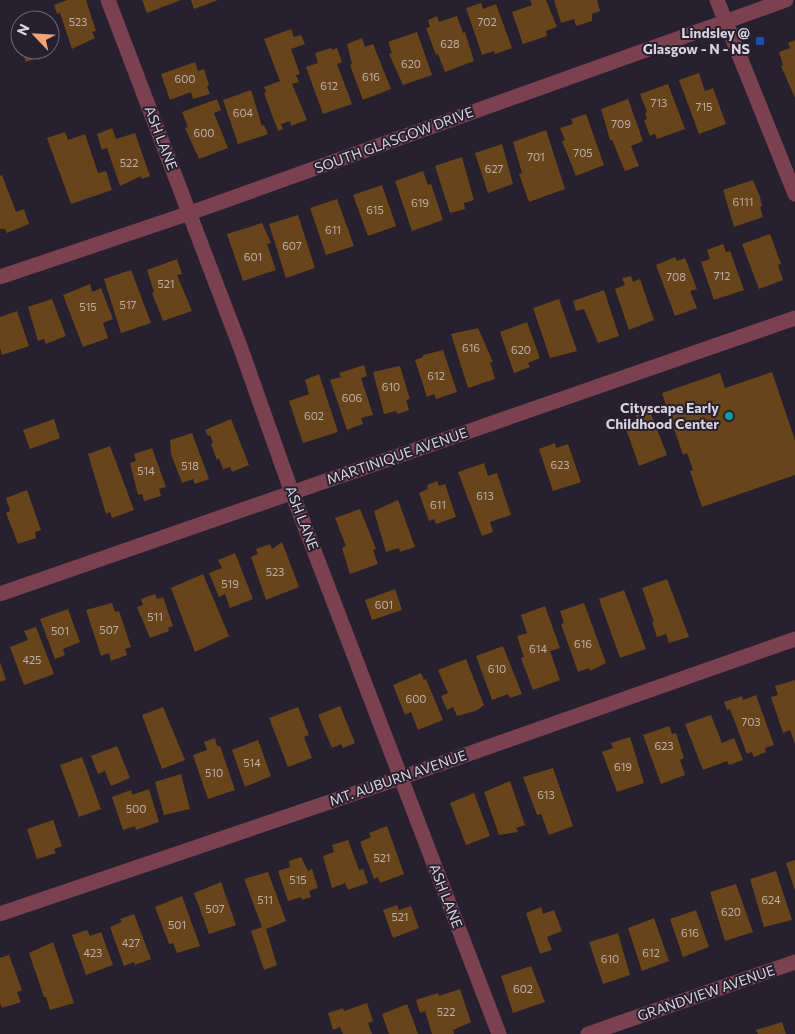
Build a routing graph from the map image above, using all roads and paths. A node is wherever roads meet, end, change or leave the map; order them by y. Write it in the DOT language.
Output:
graph roads {
  1 [pos="108,0"];
  2 [pos="717,0"];
  3 [pos="786,0"];
  4 [pos="726,21"];
  5 [pos="795,194"];
  6 [pos="190,212"];
  7 [pos="0,277"];
  8 [pos="795,318"];
  9 [pos="292,493"];
  10 [pos="0,594"];
  11 [pos="795,639"];
  12 [pos="400,778"];
  13 [pos="0,914"];
  14 [pos="795,962"];
  15 [pos="499,1034"];
  16 [pos="588,1034"];
  1 -- 6 [label="street, ASH LANE"];
  2 -- 4 [label="street"];
  3 -- 4 [label="street, SOUTH GLASGOW DRIVE"];
  4 -- 5 [label="street"];
  4 -- 6 [label="street, SOUTH GLASGOW DRIVE"];
  6 -- 7 [label="street, SOUTH GLASGOW DRIVE"];
  6 -- 9 [label="street, ASH LANE"];
  8 -- 9 [label="street, MARTINIQUE AVENUE"];
  9 -- 10 [label="street, MARTINIQUE AVENUE"];
  9 -- 12 [label="street, ASH LANE"];
  11 -- 12 [label="street, MT. AUBURN AVENUE"];
  12 -- 13 [label="street, MT. AUBURN AVENUE"];
  12 -- 15 [label="street, ASH LANE"];
  14 -- 16 [label="street, GRANDVIEW AVENUE"];
}
